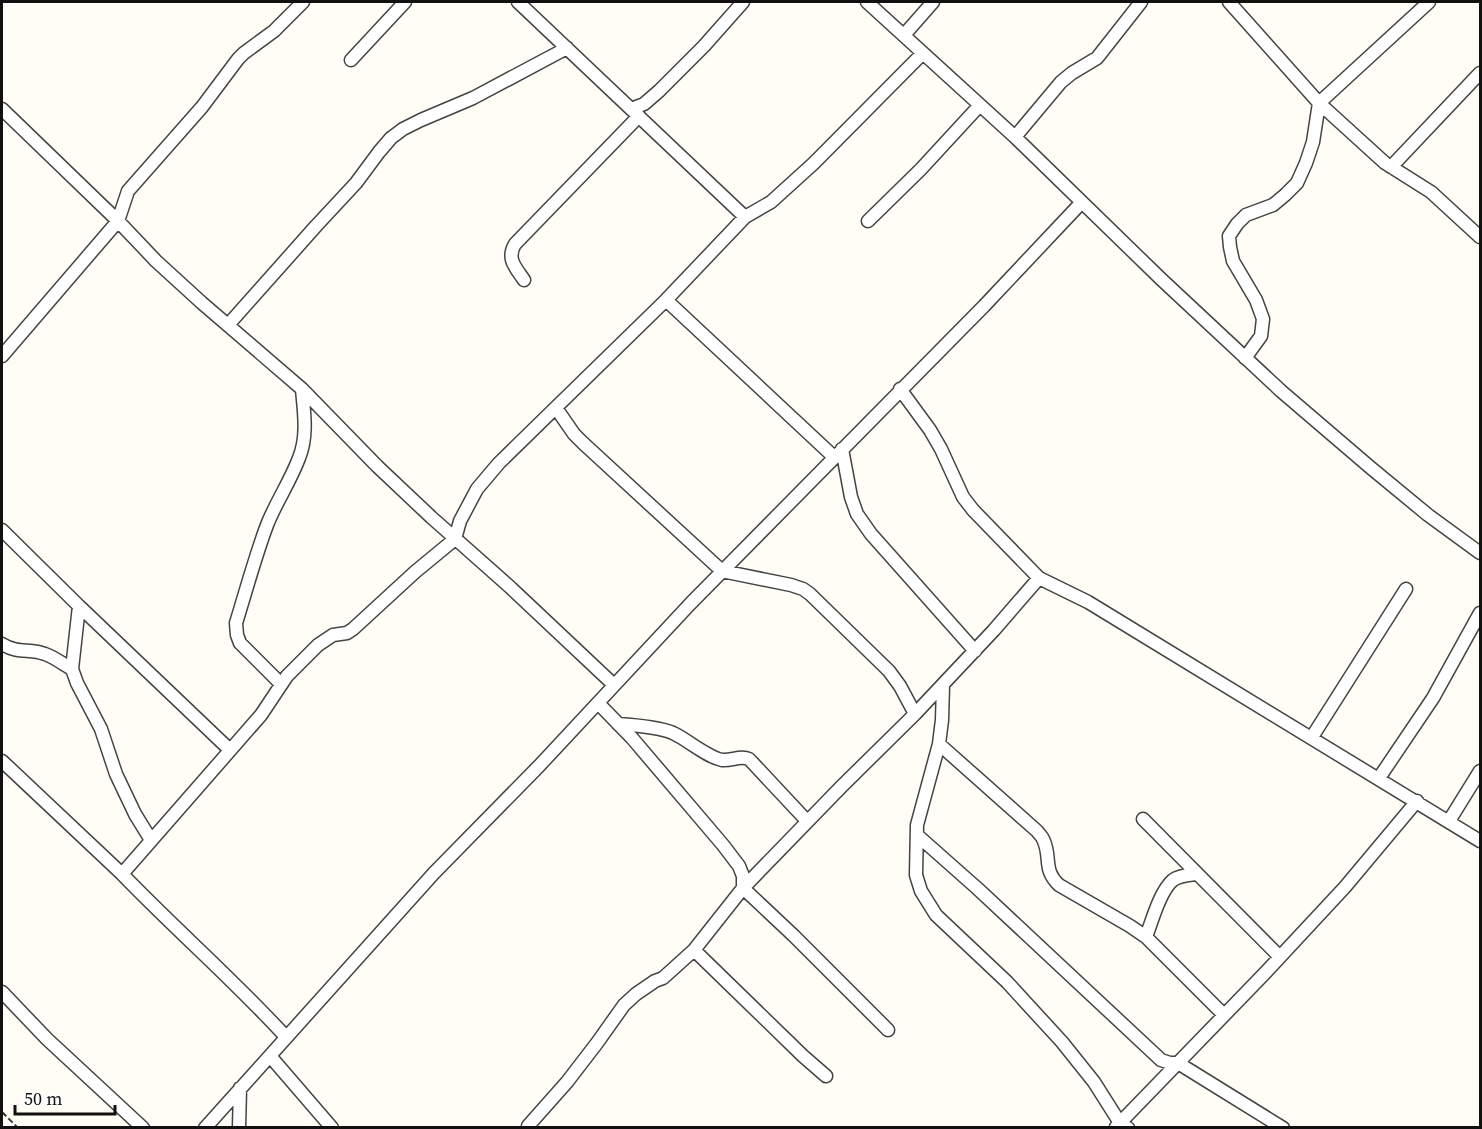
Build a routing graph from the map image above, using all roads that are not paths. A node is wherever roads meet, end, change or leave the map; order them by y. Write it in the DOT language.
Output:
graph roads {
  1 [pos="303,2"];
  2 [pos="405,2"];
  3 [pos="518,2"];
  4 [pos="743,2"];
  5 [pos="867,2"];
  6 [pos="933,2"];
  7 [pos="1142,2"];
  8 [pos="1229,2"];
  9 [pos="1429,2"];
  10 [pos="904,35"];
  11 [pos="567,48"];
  12 [pos="923,53"];
  13 [pos="351,60"];
  14 [pos="1480,73"];
  15 [pos="1319,103"];
  16 [pos="980,105"];
  17 [pos="2,109"];
  18 [pos="635,112"];
  19 [pos="1016,137"];
  20 [pos="1391,167"];
  21 [pos="1082,202"];
  22 [pos="746,218"];
  23 [pos="118,221"];
  24 [pos="868,221"];
  25 [pos="1480,237"];
  26 [pos="524,280"];
  27 [pos="666,300"];
  28 [pos="228,326"];
  29 [pos="2,356"];
  30 [pos="1245,358"];
  31 [pos="302,389"];
  32 [pos="900,389"];
  33 [pos="556,408"];
  34 [pos="838,453"];
  35 [pos="2,530"];
  36 [pos="455,539"];
  37 [pos="1480,553"];
  38 [pos="722,571"];
  39 [pos="1039,578"];
  40 [pos="1406,589"];
  41 [pos="80,606"];
  42 [pos="1480,613"];
  43 [pos="2,644"];
  44 [pos="975,651"];
  45 [pos="72,669"];
  46 [pos="281,684"];
  47 [pos="614,685"];
  48 [pos="943,685"];
  49 [pos="598,703"];
  50 [pos="915,714"];
  51 [pos="618,724"];
  52 [pos="1312,737"];
  53 [pos="939,744"];
  54 [pos="230,750"];
  55 [pos="2,761"];
  56 [pos="1480,771"];
  57 [pos="1379,778"];
  58 [pos="1417,801"];
  59 [pos="1143,819"];
  60 [pos="807,821"];
  61 [pos="1449,821"];
  62 [pos="917,835"];
  63 [pos="151,840"];
  64 [pos="1480,841"];
  65 [pos="122,874"];
  66 [pos="1196,874"];
  67 [pos="742,888"];
  68 [pos="1146,937"];
  69 [pos="694,950"];
  70 [pos="1280,957"];
  71 [pos="2,992"];
  72 [pos="1224,1015"];
  73 [pos="888,1030"];
  74 [pos="286,1037"];
  75 [pos="270,1056"];
  76 [pos="1178,1063"];
  77 [pos="826,1076"];
  78 [pos="240,1088"];
  79 [pos="1121,1126"];
  80 [pos="528,1127"];
  81 [pos="142,1128"];
  82 [pos="205,1128"];
  83 [pos="239,1128"];
  84 [pos="332,1128"];
  85 [pos="1283,1128"];
  1 -- 23 [label="street"];
  2 -- 13 [label="street"];
  3 -- 11 [label="street"];
  4 -- 18 [label="street"];
  5 -- 10 [label="street"];
  6 -- 10 [label="street"];
  7 -- 19 [label="street"];
  8 -- 15 [label="street"];
  9 -- 15 [label="street"];
  10 -- 12 [label="street"];
  11 -- 18 [label="street"];
  11 -- 28 [label="street"];
  12 -- 16 [label="street"];
  12 -- 22 [label="street"];
  14 -- 20 [label="street"];
  15 -- 20 [label="street"];
  15 -- 30 [label="street"];
  16 -- 19 [label="street"];
  16 -- 24 [label="street"];
  17 -- 23 [label="street"];
  18 -- 22 [label="street"];
  18 -- 26 [label="street"];
  19 -- 21 [label="street"];
  20 -- 25 [label="street"];
  21 -- 30 [label="street"];
  21 -- 32 [label="street"];
  22 -- 27 [label="street"];
  23 -- 28 [label="street"];
  23 -- 29 [label="street"];
  27 -- 33 [label="street"];
  27 -- 34 [label="street"];
  28 -- 31 [label="street"];
  30 -- 37 [label="street"];
  31 -- 36 [label="street"];
  31 -- 46 [label="street"];
  32 -- 34 [label="street"];
  32 -- 39 [label="street"];
  33 -- 36 [label="street"];
  33 -- 38 [label="street"];
  34 -- 38 [label="street"];
  34 -- 44 [label="street"];
  35 -- 41 [label="street"];
  36 -- 46 [label="street"];
  36 -- 47 [label="street"];
  38 -- 47 [label="street"];
  38 -- 50 [label="street"];
  39 -- 44 [label="street"];
  39 -- 52 [label="street"];
  40 -- 52 [label="street"];
  41 -- 45 [label="street"];
  41 -- 54 [label="street"];
  42 -- 57 [label="street"];
  43 -- 45 [label="street"];
  44 -- 48 [label="street"];
  45 -- 63 [label="street"];
  46 -- 54 [label="street"];
  47 -- 49 [label="street"];
  48 -- 50 [label="street"];
  48 -- 53 [label="street"];
  49 -- 51 [label="street"];
  49 -- 74 [label="street"];
  50 -- 60 [label="street"];
  51 -- 60 [label="street"];
  51 -- 67 [label="street"];
  52 -- 57 [label="street"];
  53 -- 62 [label="street"];
  53 -- 68 [label="street"];
  54 -- 63 [label="street"];
  55 -- 65 [label="street"];
  56 -- 61 [label="street"];
  57 -- 58 [label="street"];
  58 -- 61 [label="street"];
  58 -- 70 [label="street"];
  59 -- 66 [label="street"];
  60 -- 67 [label="street"];
  61 -- 64 [label="street"];
  62 -- 76 [label="street"];
  62 -- 79 [label="street"];
  63 -- 65 [label="street"];
  65 -- 74 [label="street"];
  66 -- 68 [label="street"];
  66 -- 70 [label="street"];
  67 -- 69 [label="street"];
  67 -- 73 [label="street"];
  68 -- 72 [label="street"];
  69 -- 77 [label="street"];
  69 -- 80 [label="street"];
  70 -- 72 [label="street"];
  71 -- 81 [label="street"];
  72 -- 76 [label="street"];
  74 -- 75 [label="street"];
  75 -- 78 [label="street"];
  75 -- 84 [label="street"];
  76 -- 79 [label="street"];
  76 -- 85 [label="street"];
  78 -- 82 [label="street"];
  78 -- 83 [label="street"];
}
